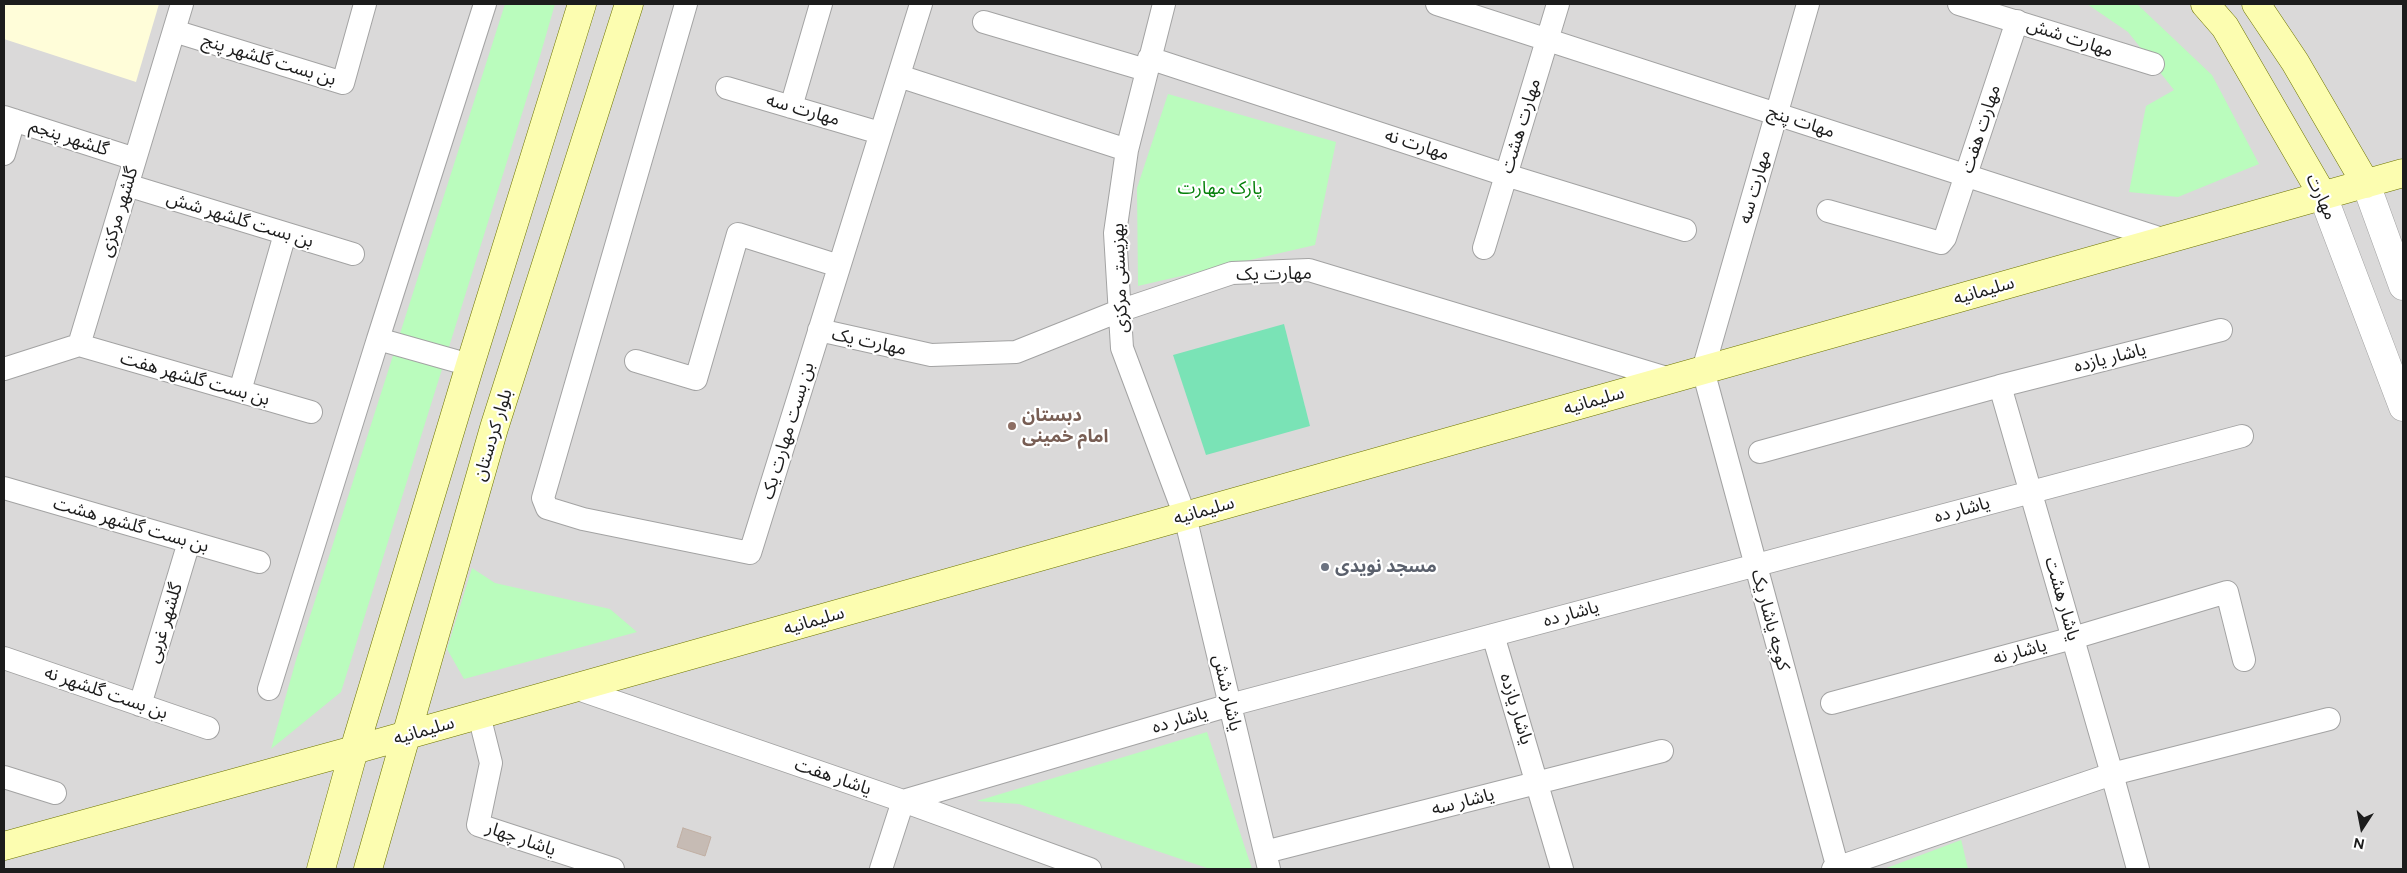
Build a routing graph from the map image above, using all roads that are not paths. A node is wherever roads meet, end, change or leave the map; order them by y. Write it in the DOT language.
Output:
graph roads {
  1 [pos="182,4"];
  2 [pos="365,4"];
  3 [pos="486,4"];
  4 [pos="582,4"];
  5 [pos="629,4"];
  6 [pos="686,4"];
  7 [pos="821,4"];
  8 [pos="921,4"];
  9 [pos="1164,4"];
  10 [pos="1436,4"];
  11 [pos="1558,4"];
  12 [pos="1808,4"];
  13 [pos="1959,4"];
  14 [pos="2205,4"];
  15 [pos="2256,4"];
  16 [pos="2016,21"];
  17 [pos="984,22"];
  18 [pos="174,31"];
  19 [pos="1546,40"];
  20 [pos="1147,64"];
  21 [pos="2153,64"];
  22 [pos="899,76"];
  23 [pos="727,88"];
  24 [pos="791,107"];
  25 [pos="1776,114"];
  26 [pos="9,118"];
  27 [pos="880,133"];
  28 [pos="1127,150"];
  29 [pos="4,154"];
  30 [pos="135,159"];
  31 [pos="2403,173"];
  32 [pos="1966,174"];
  33 [pos="1506,175"];
  34 [pos="2366,184"];
  35 [pos="127,185"];
  36 [pos="2323,196"];
  37 [pos="1828,212"];
  38 [pos="1685,230"];
  39 [pos="285,234"];
  40 [pos="2165,240"];
  41 [pos="1484,248"];
  42 [pos="353,254"];
  43 [pos="839,266"];
  44 [pos="2403,286"];
  45 [pos="1120,311"];
  46 [pos="819,330"];
  47 [pos="2221,330"];
  48 [pos="378,339"];
  49 [pos="79,345"];
  50 [pos="636,360"];
  51 [pos="470,365"];
  52 [pos="4,369"];
  53 [pos="1703,370"];
  54 [pos="1670,380"];
  55 [pos="2000,386"];
  56 [pos="240,391"];
  57 [pos="2403,407"];
  58 [pos="311,412"];
  59 [pos="2242,436"];
  60 [pos="1760,452"];
  61 [pos="4,488"];
  62 [pos="2031,492"];
  63 [pos="1185,516"];
  64 [pos="189,542"];
  65 [pos="259,562"];
  66 [pos="1756,565"];
  67 [pos="1493,635"];
  68 [pos="2073,638"];
  69 [pos="4,658"];
  70 [pos="2244,660"];
  71 [pos="575,688"];
  72 [pos="269,690"];
  73 [pos="1832,703"];
  74 [pos="140,704"];
  75 [pos="1230,705"];
  76 [pos="479,715"];
  77 [pos="2329,720"];
  78 [pos="208,728"];
  79 [pos="404,736"];
  80 [pos="354,750"];
  81 [pos="1662,751"];
  82 [pos="2112,774"];
  83 [pos="4,777"];
  84 [pos="1538,783"];
  85 [pos="55,793"];
  86 [pos="903,801"];
  87 [pos="4,846"];
  88 [pos="1267,861"];
  89 [pos="321,869"];
  90 [pos="368,869"];
  91 [pos="613,869"];
  92 [pos="881,869"];
  93 [pos="1090,869"];
  94 [pos="1562,869"];
  95 [pos="1836,869"];
  96 [pos="2138,869"];
  1 -- 18 [label="street, گلشهر مرکزی"];
  2 -- 18 [label="street, بن بست گلشهر پنج"];
  3 -- 48 [label="street"];
  4 -- 51 [label="main road"];
  5 -- 79 [label="main road, بلوار کردستان"];
  6 -- 46 [label="street, بن بست مهارت یک"];
  7 -- 24 [label="street"];
  8 -- 22 [label="street, بن بست مهارت یک"];
  9 -- 20 [label="street, بهزیستی مرکزی"];
  10 -- 19 [label="street, مهات پنج"];
  11 -- 19 [label="street, مهارت هشت"];
  12 -- 25 [label="street, مهارت سه"];
  13 -- 16 [label="street, مهارت شش"];
  14 -- 36 [label="main road, مهارت"];
  15 -- 34 [label="main road"];
  16 -- 21 [label="street, مهارت شش"];
  16 -- 32 [label="street, مهارت هفت"];
  17 -- 20 [label="street, مهارت نه"];
  18 -- 30 [label="street, گلشهر مرکزی"];
  19 -- 25 [label="street, مهات پنج"];
  19 -- 33 [label="street, مهارت هشت"];
  20 -- 28 [label="street, بهزیستی مرکزی"];
  20 -- 33 [label="street, مهارت نه"];
  22 -- 27 [label="street, بن بست مهارت یک"];
  22 -- 28 [label="street"];
  23 -- 24 [label="street, مهارت سه"];
  24 -- 27 [label="street, مهارت سه"];
  25 -- 32 [label="street, مهات پنج"];
  25 -- 53 [label="street, مهارت سه"];
  26 -- 29 [label="street"];
  26 -- 30 [label="street, گلشهر پنجم"];
  27 -- 43 [label="street, بن بست مهارت یک"];
  28 -- 45 [label="street, بهزیستی مرکزی"];
  30 -- 35 [label="street, گلشهر مرکزی"];
  31 -- 34 [label="main road, سلیمانیه"];
  32 -- 37 [label="street, مهارت هفت"];
  32 -- 40 [label="street, مهات پنج"];
  33 -- 38 [label="street, مهارت نه"];
  33 -- 41 [label="street, مهارت هشت"];
  34 -- 36 [label="main road, سلیمانیه"];
  34 -- 44 [label="street"];
  35 -- 39 [label="street, بن بست گلشهر شش"];
  35 -- 49 [label="street, گلشهر مرکزی"];
  36 -- 40 [label="main road, سلیمانیه"];
  36 -- 57 [label="street, مهارت"];
  39 -- 42 [label="street, بن بست گلشهر شش"];
  39 -- 56 [label="street"];
  40 -- 53 [label="main road, سلیمانیه"];
  43 -- 46 [label="street, بن بست مهارت یک"];
  43 -- 50 [label="street"];
  45 -- 46 [label="street, مهارت یک"];
  45 -- 54 [label="street, مهارت یک"];
  45 -- 63 [label="street, بهزیستی مرکزی"];
  47 -- 55 [label="street, یاشار یازده"];
  48 -- 51 [label="street"];
  48 -- 72 [label="street"];
  49 -- 52 [label="street"];
  49 -- 56 [label="street, بن بست گلشهر هفت"];
  51 -- 80 [label="main road"];
  53 -- 54 [label="main road, سلیمانیه"];
  53 -- 66 [label="street, کوچه یاشار یک"];
  54 -- 63 [label="main road, سلیمانیه"];
  55 -- 60 [label="street"];
  55 -- 62 [label="street, یاشار هشت"];
  56 -- 58 [label="street, بن بست گلشهر هفت"];
  59 -- 62 [label="street, یاشار ده"];
  61 -- 64 [label="street, بن بست گلشهر هشت"];
  62 -- 66 [label="street, یاشار ده"];
  62 -- 68 [label="street, یاشار هشت"];
  63 -- 71 [label="main road, سلیمانیه"];
  63 -- 75 [label="street, یاشار شش"];
  64 -- 65 [label="street, بن بست گلشهر هشت"];
  64 -- 74 [label="street, گلشهر غربی"];
  66 -- 67 [label="street, یاشار ده"];
  66 -- 95 [label="street, کوچه یاشار یک"];
  67 -- 75 [label="street, یاشار ده"];
  67 -- 84 [label="street, یاشار یازده"];
  68 -- 70 [label="street, یاشار نه"];
  68 -- 73 [label="street, یاشار نه"];
  68 -- 82 [label="street, یاشار هشت"];
  69 -- 74 [label="street, بن بست گلشهر نه"];
  71 -- 76 [label="main road, سلیمانیه"];
  71 -- 86 [label="street, یاشار هفت"];
  74 -- 78 [label="street, بن بست گلشهر نه"];
  75 -- 86 [label="street, یاشار ده"];
  75 -- 88 [label="street, یاشار شش"];
  76 -- 79 [label="main road, سلیمانیه"];
  76 -- 91 [label="street, یاشار چهار"];
  77 -- 82 [label="street"];
  79 -- 80 [label="main road, سلیمانیه"];
  79 -- 90 [label="main road, بلوار کردستان"];
  80 -- 87 [label="main road, سلیمانیه"];
  80 -- 89 [label="main road"];
  81 -- 84 [label="street, یاشار سه"];
  82 -- 95 [label="street"];
  82 -- 96 [label="street"];
  83 -- 85 [label="street"];
  84 -- 88 [label="street, یاشار سه"];
  84 -- 94 [label="street, یاشار یازده"];
  86 -- 92 [label="street"];
  86 -- 93 [label="street, یاشار هفت"];
}
